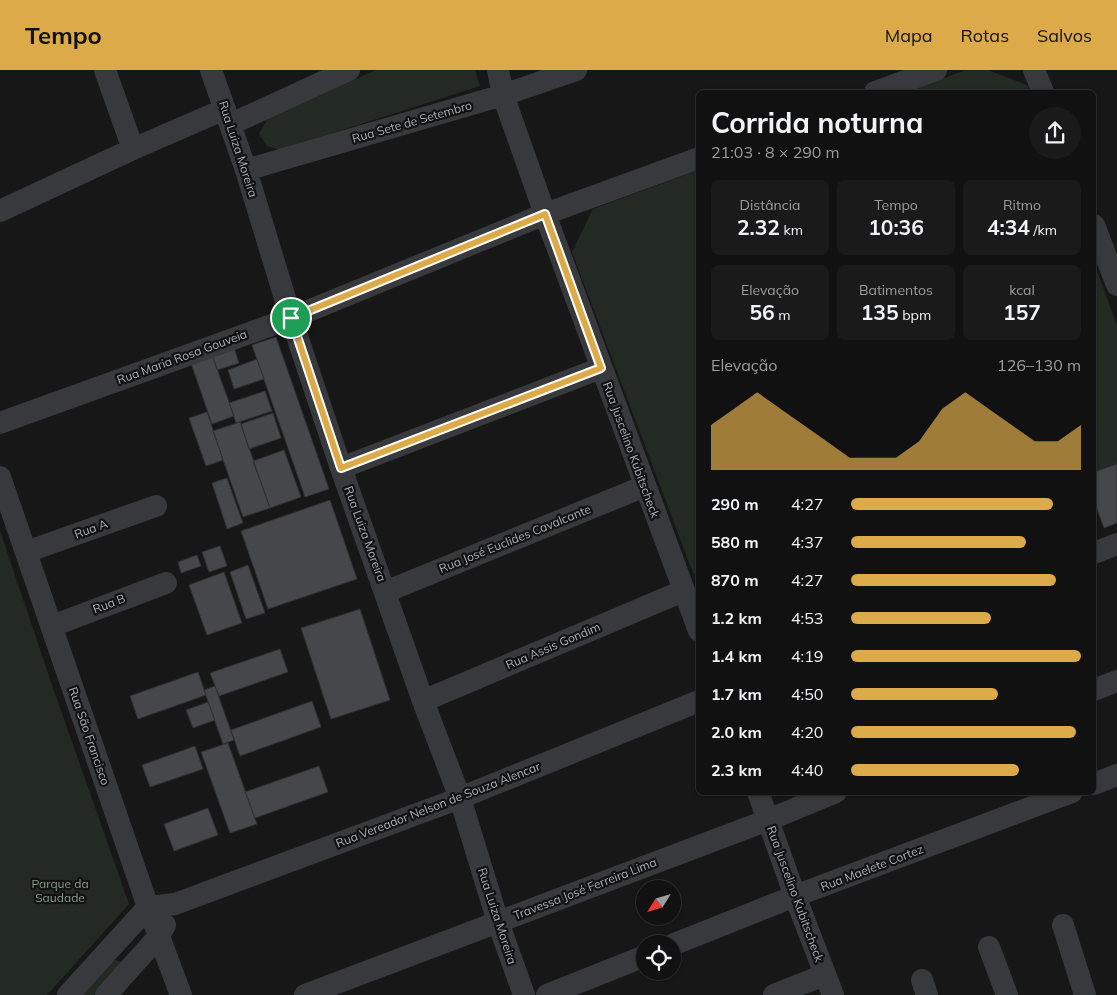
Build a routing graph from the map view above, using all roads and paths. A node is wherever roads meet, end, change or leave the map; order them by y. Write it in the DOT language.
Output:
graph roads {
  1 [pos="105,70"];
  2 [pos="212,70"];
  3 [pos="349,70"];
  4 [pos="498,70"];
  5 [pos="576,70"];
  6 [pos="936,70"];
  7 [pos="1034,70"];
  8 [pos="881,90"];
  9 [pos="1042,90"];
  10 [pos="503,95"];
  11 [pos="228,117"];
  12 [pos="133,149"];
  13 [pos="696,159"];
  14 [pos="246,170"];
  15 [pos="0,211"];
  16 [pos="545,214"];
  17 [pos="1096,230"];
  18 [pos="1117,285"];
  19 [pos="291,318"];
  20 [pos="601,368"];
  21 [pos="0,423"];
  22 [pos="341,468"];
  23 [pos="0,477"];
  24 [pos="645,486"];
  25 [pos="156,506"];
  26 [pos="1117,544"];
  27 [pos="26,552"];
  28 [pos="1096,552"];
  29 [pos="166,583"];
  30 [pos="683,591"];
  31 [pos="385,592"];
  32 [pos="696,624"];
  33 [pos="52,626"];
  34 [pos="1117,681"];
  35 [pos="1096,689"];
  36 [pos="423,701"];
  37 [pos="696,702"];
  38 [pos="1117,776"];
  39 [pos="1096,783"];
  40 [pos="759,795"];
  41 [pos="829,795"];
  42 [pos="1064,795"];
  43 [pos="460,798"];
  44 [pos="768,820"];
  45 [pos="795,896"];
  46 [pos="176,904"];
  47 [pos="148,907"];
  48 [pos="498,922"];
  49 [pos="1063,925"];
  50 [pos="159,936"];
  51 [pos="681,941"];
  52 [pos="989,946"];
  53 [pos="636,960"];
  54 [pos="828,985"];
  55 [pos="68,995"];
  56 [pos="106,995"];
  57 [pos="181,995"];
  58 [pos="305,995"];
  59 [pos="524,995"];
  60 [pos="547,995"];
  61 [pos="774,995"];
  62 [pos="1007,995"];
  63 [pos="1085,995"];
  1 -- 12 [label="street"];
  2 -- 11 [label="street, Rua Luiza Moreira"];
  3 -- 11 [label="street"];
  4 -- 10 [label="street, Rua Juscelino Kubitscheck"];
  5 -- 10 [label="street, Rua Sete de Setembro"];
  6 -- 8 [label="street"];
  7 -- 9 [label="street"];
  10 -- 14 [label="street, Rua Sete de Setembro"];
  10 -- 16 [label="street, Rua Juscelino Kubitscheck"];
  11 -- 12 [label="street"];
  11 -- 14 [label="street, Rua Luiza Moreira"];
  12 -- 15 [label="street"];
  13 -- 16 [label="street, Rua Maria Rosa Gouveia"];
  14 -- 19 [label="street, Rua Luiza Moreira"];
  16 -- 19 [label="street, Rua Maria Rosa Gouveia"];
  16 -- 20 [label="street, Rua Juscelino Kubitscheck"];
  17 -- 18 [label="street"];
  19 -- 21 [label="street, Rua Maria Rosa Gouveia"];
  19 -- 22 [label="street, Rua Luiza Moreira"];
  20 -- 22 [label="street"];
  20 -- 24 [label="street, Rua Juscelino Kubitscheck"];
  22 -- 31 [label="street, Rua Luiza Moreira"];
  23 -- 27 [label="street, Rua São Francisco"];
  24 -- 30 [label="street, Rua Juscelino Kubitscheck"];
  24 -- 31 [label="street, Rua José Euclides Cavalcante"];
  25 -- 27 [label="street, Rua A"];
  26 -- 28 [label="street"];
  27 -- 33 [label="street, Rua São Francisco"];
  29 -- 33 [label="street, Rua B"];
  30 -- 32 [label="street, Rua Juscelino Kubitscheck"];
  30 -- 36 [label="street, Rua Assis Gondim"];
  31 -- 36 [label="street, Rua Luiza Moreira"];
  33 -- 47 [label="street, Rua São Francisco"];
  34 -- 35 [label="street"];
  36 -- 43 [label="street, Rua Luiza Moreira"];
  37 -- 43 [label="street, Rua Vereador Nelson de Souza Alencar"];
  38 -- 39 [label="street"];
  40 -- 44 [label="street, Rua Juscelino Kubitscheck"];
  41 -- 44 [label="street, Travessa José Ferreira Lima"];
  42 -- 45 [label="street, Rua Maelete Cortez"];
  43 -- 46 [label="street, Rua Vereador Nelson de Souza Alencar"];
  43 -- 48 [label="street, Rua Luiza Moreira"];
  44 -- 45 [label="street, Rua Juscelino Kubitscheck"];
  44 -- 48 [label="street, Travessa José Ferreira Lima"];
  45 -- 51 [label="street, Rua Maelete Cortez"];
  45 -- 54 [label="street, Rua Juscelino Kubitscheck"];
  46 -- 47 [label="street, Rua Vereador Nelson de Souza Alencar"];
  46 -- 50 [label="street"];
  47 -- 50 [label="street, Rua São Francisco"];
  47 -- 55 [label="street"];
  48 -- 58 [label="street, Travessa José Ferreira Lima"];
  48 -- 59 [label="street, Rua Luiza Moreira"];
  49 -- 63 [label="street"];
  50 -- 56 [label="street"];
  50 -- 57 [label="street, Rua São Francisco"];
  52 -- 62 [label="street"];
  53 -- 60 [label="street"];
  54 -- 61 [label="street"];
}
